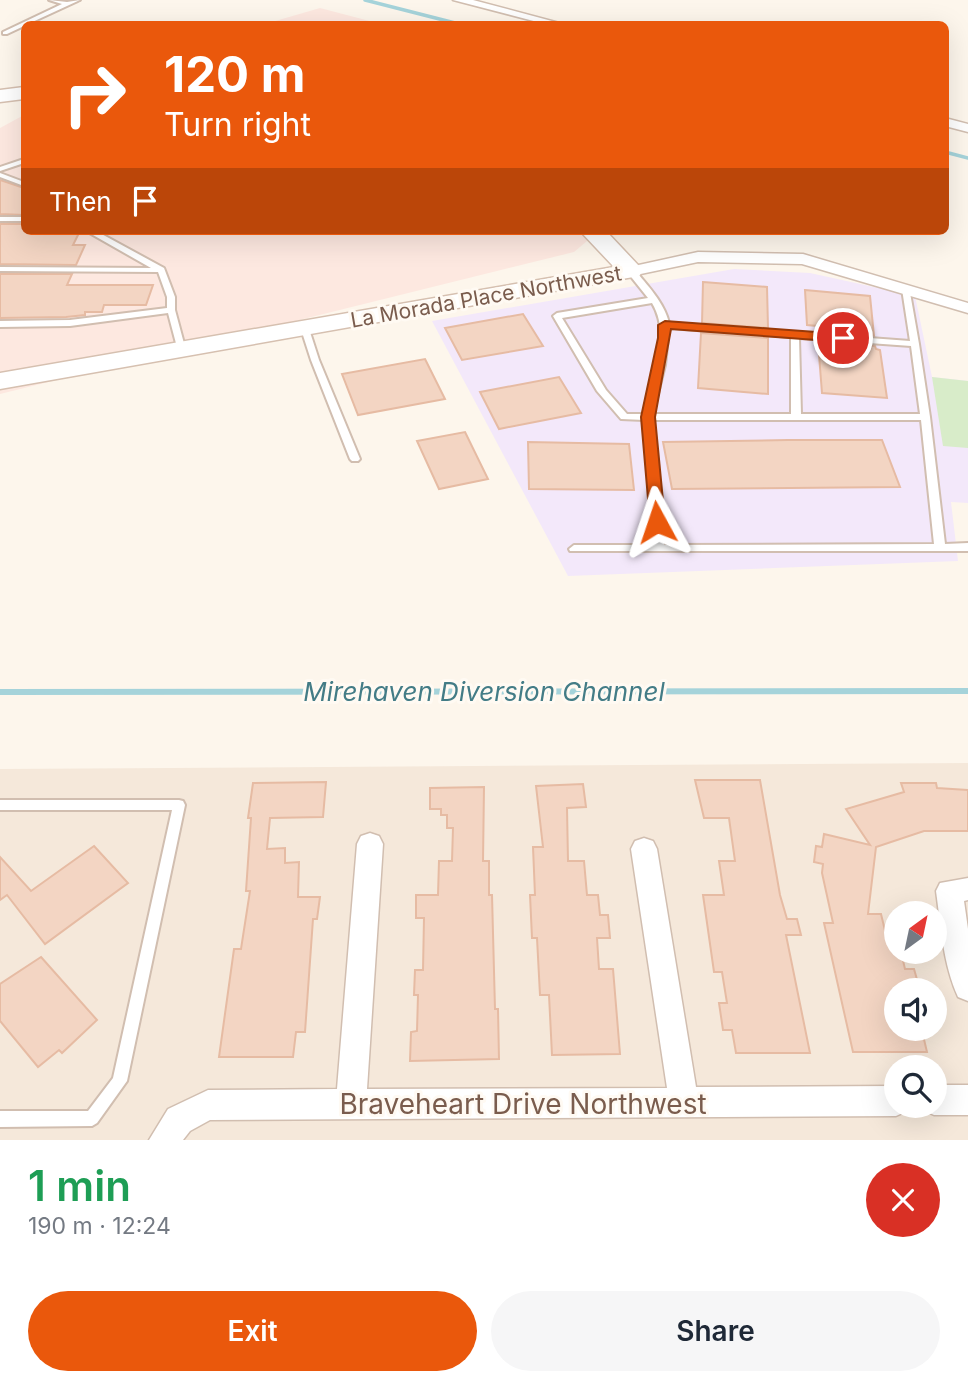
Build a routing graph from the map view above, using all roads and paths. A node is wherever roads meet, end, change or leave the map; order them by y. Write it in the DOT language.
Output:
graph roads {
  1 [pos="52,0"];
  2 [pos="77,0"];
  3 [pos="459,0"];
  4 [pos="67,5"];
  5 [pos="31,21"];
  6 [pos="544,21"];
  7 [pos="21,26"];
  8 [pos="2,34"];
  9 [pos="21,93"];
  10 [pos="0,96"];
  11 [pos="949,123"];
  12 [pos="968,128"];
  13 [pos="21,162"];
  14 [pos="0,172"];
  15 [pos="21,182"];
  16 [pos="0,219"];
  17 [pos="21,219"];
  18 [pos="97,235"];
  19 [pos="596,235"];
  20 [pos="0,269"];
  21 [pos="161,270"];
  22 [pos="631,271"];
  23 [pos="906,289"];
  24 [pos="653,300"];
  25 [pos="968,308"];
  26 [pos="171,310"];
  27 [pos="0,324"];
  28 [pos="665,325"];
  29 [pos="305,329"];
  30 [pos="795,335"];
  31 [pos="915,344"];
  32 [pos="182,351"];
  33 [pos="0,381"];
  34 [pos="648,417"];
  35 [pos="796,417"];
  36 [pos="925,417"];
  37 [pos="355,459"];
  38 [pos="968,547"];
  39 [pos="940,548"];
  40 [pos="574,549"];
  41 [pos="659,549"];
  42 [pos="0,804"];
  43 [pos="370,844"];
  44 [pos="644,849"];
  45 [pos="958,890"];
  46 [pos="968,988"];
  47 [pos="947,1100"];
  48 [pos="968,1100"];
  49 [pos="884,1101"];
  50 [pos="351,1103"];
  51 [pos="684,1104"];
  52 [pos="0,1119"];
  53 [pos="164,1140"];
  1 -- 4 [label="lane"];
  2 -- 4 [label="lane"];
  3 -- 6 [label="street"];
  4 -- 5 [label="lane"];
  7 -- 8 [label="lane"];
  9 -- 10 [label="street"];
  11 -- 12 [label="street"];
  13 -- 14 [label="lane"];
  14 -- 15 [label="lane"];
  16 -- 17 [label="lane"];
  18 -- 21 [label="lane"];
  19 -- 22 [label="street"];
  20 -- 21 [label="lane"];
  21 -- 26 [label="lane"];
  22 -- 23 [label="street, La Morada Place Northwest"];
  22 -- 24 [label="lane"];
  22 -- 29 [label="street, La Morada Place Northwest"];
  23 -- 25 [label="street, La Morada Place Northwest"];
  23 -- 31 [label="lane"];
  24 -- 28 [label="lane"];
  24 -- 34 [label="lane"];
  26 -- 27 [label="lane"];
  26 -- 32 [label="lane"];
  28 -- 30 [label="lane"];
  28 -- 34 [label="lane"];
  29 -- 32 [label="street, La Morada Place Northwest"];
  29 -- 37 [label="lane"];
  30 -- 31 [label="lane"];
  30 -- 35 [label="lane"];
  31 -- 36 [label="lane"];
  32 -- 33 [label="street, La Morada Place Northwest"];
  34 -- 35 [label="lane"];
  34 -- 41 [label="lane"];
  35 -- 36 [label="lane"];
  36 -- 39 [label="lane"];
  38 -- 39 [label="lane"];
  39 -- 41 [label="lane"];
  40 -- 41 [label="lane"];
  42 -- 52 [label="lane"];
  43 -- 50 [label="street"];
  44 -- 51 [label="street"];
  45 -- 46 [label="street"];
  47 -- 48 [label="street"];
  49 -- 51 [label="street, Braveheart Drive Northwest"];
  50 -- 51 [label="street, Braveheart Drive Northwest"];
  50 -- 53 [label="street, Braveheart Drive Northwest"];
}
